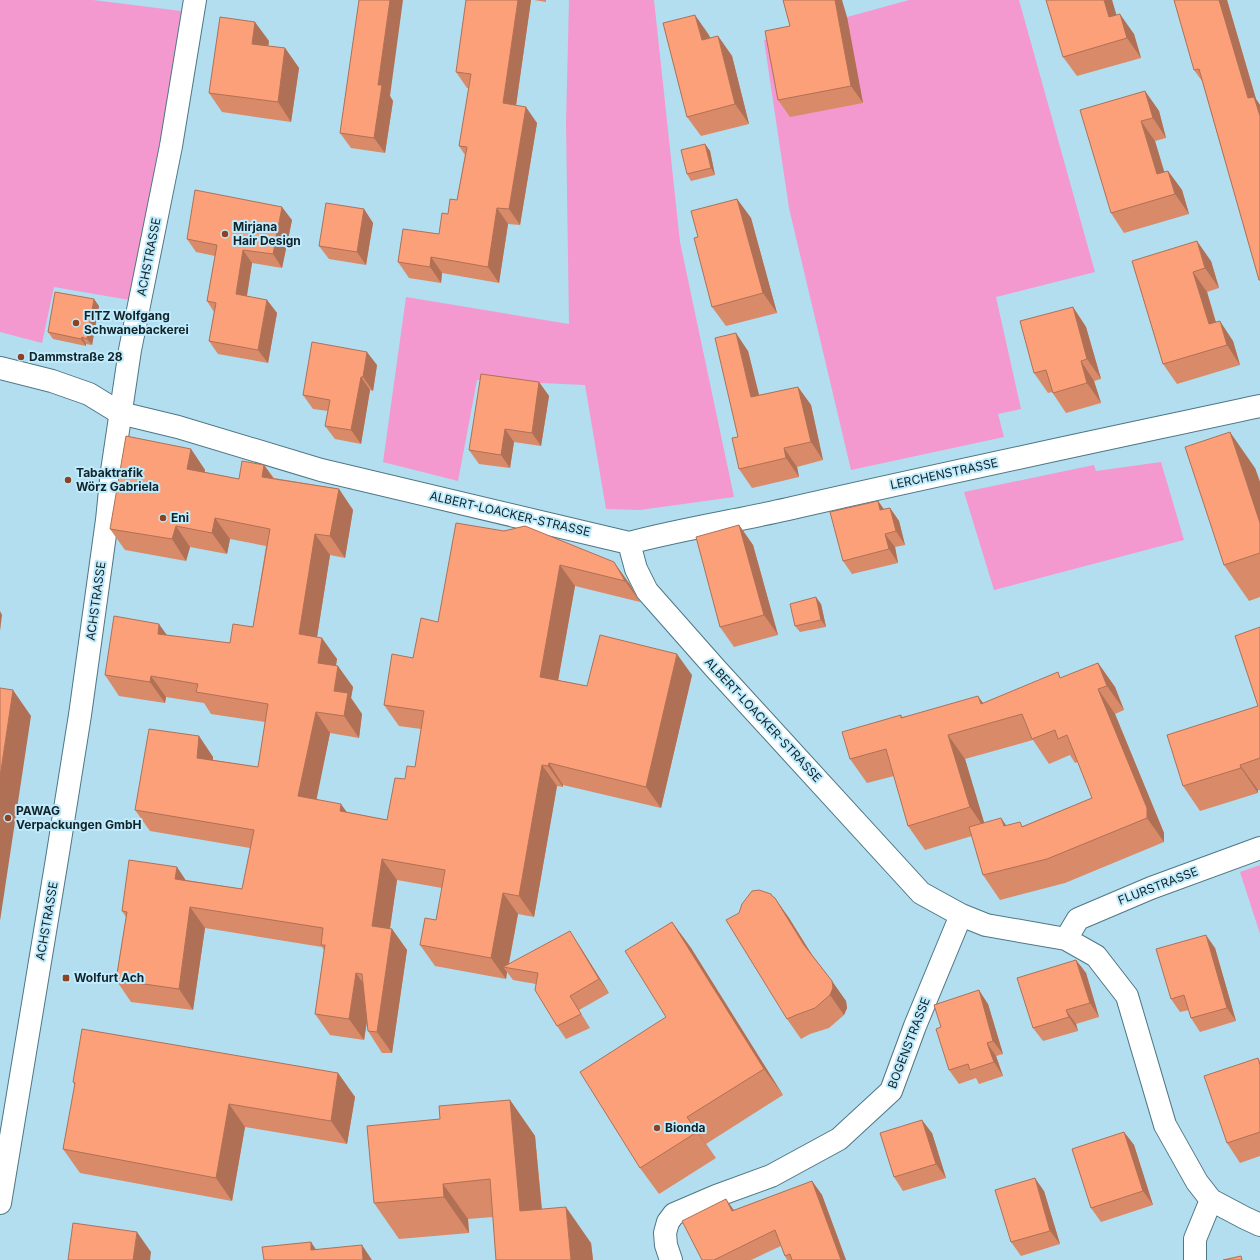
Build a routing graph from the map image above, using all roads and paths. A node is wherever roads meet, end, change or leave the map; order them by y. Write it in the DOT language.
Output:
graph roads {
  1 [pos="194,0"];
  2 [pos="0,368"];
  3 [pos="1260,406"];
  4 [pos="120,413"];
  5 [pos="629,543"];
  6 [pos="1260,848"];
  7 [pos="961,915"];
  8 [pos="1066,938"];
  9 [pos="1211,1200"];
  10 [pos="0,1203"];
  11 [pos="1260,1225"];
  12 [pos="671,1260"];
  13 [pos="1195,1260"];
  1 -- 4 [label="street, ACHSTRASSE"];
  2 -- 4 [label="street, ALBERT-LOACKER-STRASSE"];
  3 -- 5 [label="street, LERCHENSTRASSE"];
  4 -- 5 [label="street, ALBERT-LOACKER-STRASSE"];
  4 -- 10 [label="street, ACHSTRASSE"];
  5 -- 7 [label="street, ALBERT-LOACKER-STRASSE"];
  6 -- 8 [label="street, FLURSTRASSE"];
  7 -- 8 [label="street, ALBERT-LOACKER-STRASSE"];
  7 -- 12 [label="street, BOGENSTRASSE"];
  8 -- 9 [label="street, ALBERT-LOACKER-STRASSE"];
  9 -- 11 [label="street, ALBERT-LOACKER-STRASSE"];
  9 -- 13 [label="street"];
}
